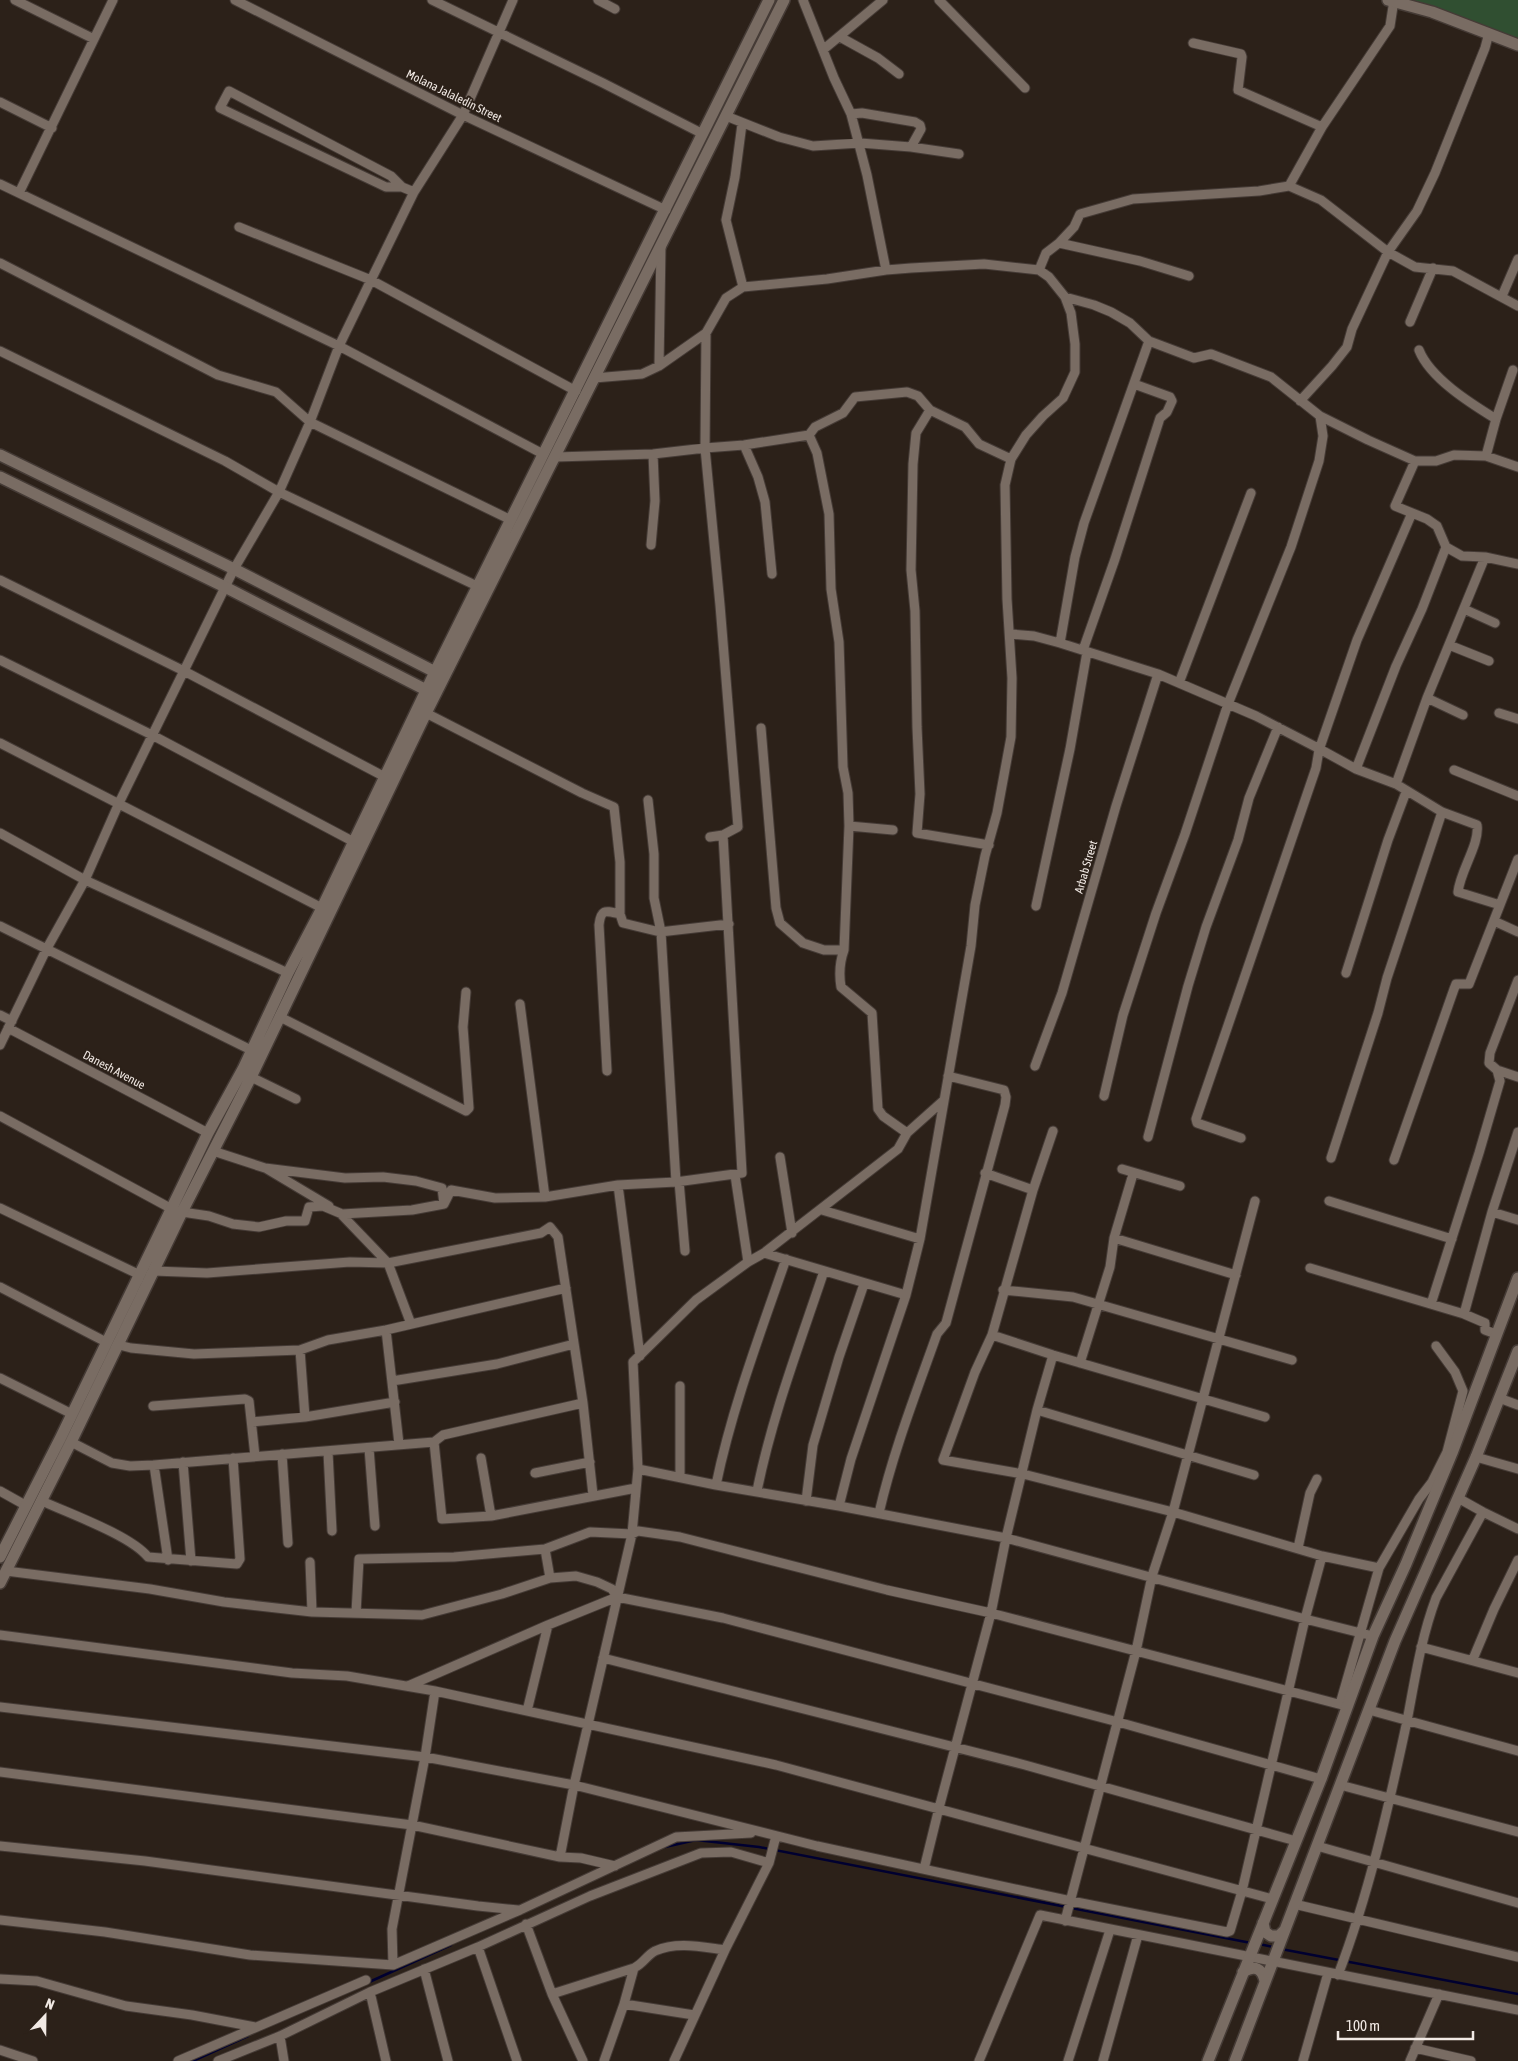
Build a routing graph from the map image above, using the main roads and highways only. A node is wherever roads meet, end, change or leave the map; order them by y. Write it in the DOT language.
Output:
graph roads {
  1 [pos="769,0"];
  2 [pos="784,0"];
  3 [pos="1392,1"];
  4 [pos="1518,45"];
  5 [pos="656,229"];
  6 [pos="661,245"];
  7 [pos="645,250"];
  8 [pos="0,455"];
  9 [pos="0,477"];
  10 [pos="440,675"];
  11 [pos="432,693"];
  12 [pos="422,711"];
  13 [pos="177,1210"];
  14 [pos="1518,1278"];
  15 [pos="1518,1351"];
  16 [pos="0,1556"];
  17 [pos="0,1583"];
  18 [pos="1263,1923"];
  19 [pos="1282,1936"];
  20 [pos="1243,1972"];
  21 [pos="1265,1981"];
  22 [pos="1208,2061"];
  23 [pos="1235,2061"];
  1 -- 5 [label="main road"];
  2 -- 6 [label="main road"];
  3 -- 4 [label="main road"];
  5 -- 6 [label="main road"];
  5 -- 7 [label="main road"];
  6 -- 7 [label="main road"];
  6 -- 10 [label="main road"];
  7 -- 10 [label="main road"];
  8 -- 10 [label="main road"];
  9 -- 11 [label="main road"];
  10 -- 11 [label="main road"];
  11 -- 12 [label="main road"];
  12 -- 13 [label="main road"];
  12 -- 13 [label="main road"];
  13 -- 16 [label="main road"];
  13 -- 17 [label="main road"];
  14 -- 18 [label="main road"];
  15 -- 19 [label="main road"];
  18 -- 19 [label="main road"];
  18 -- 20 [label="main road"];
  19 -- 21 [label="main road"];
  20 -- 21 [label="main road"];
  20 -- 22 [label="main road"];
  21 -- 23 [label="main road"];
}
